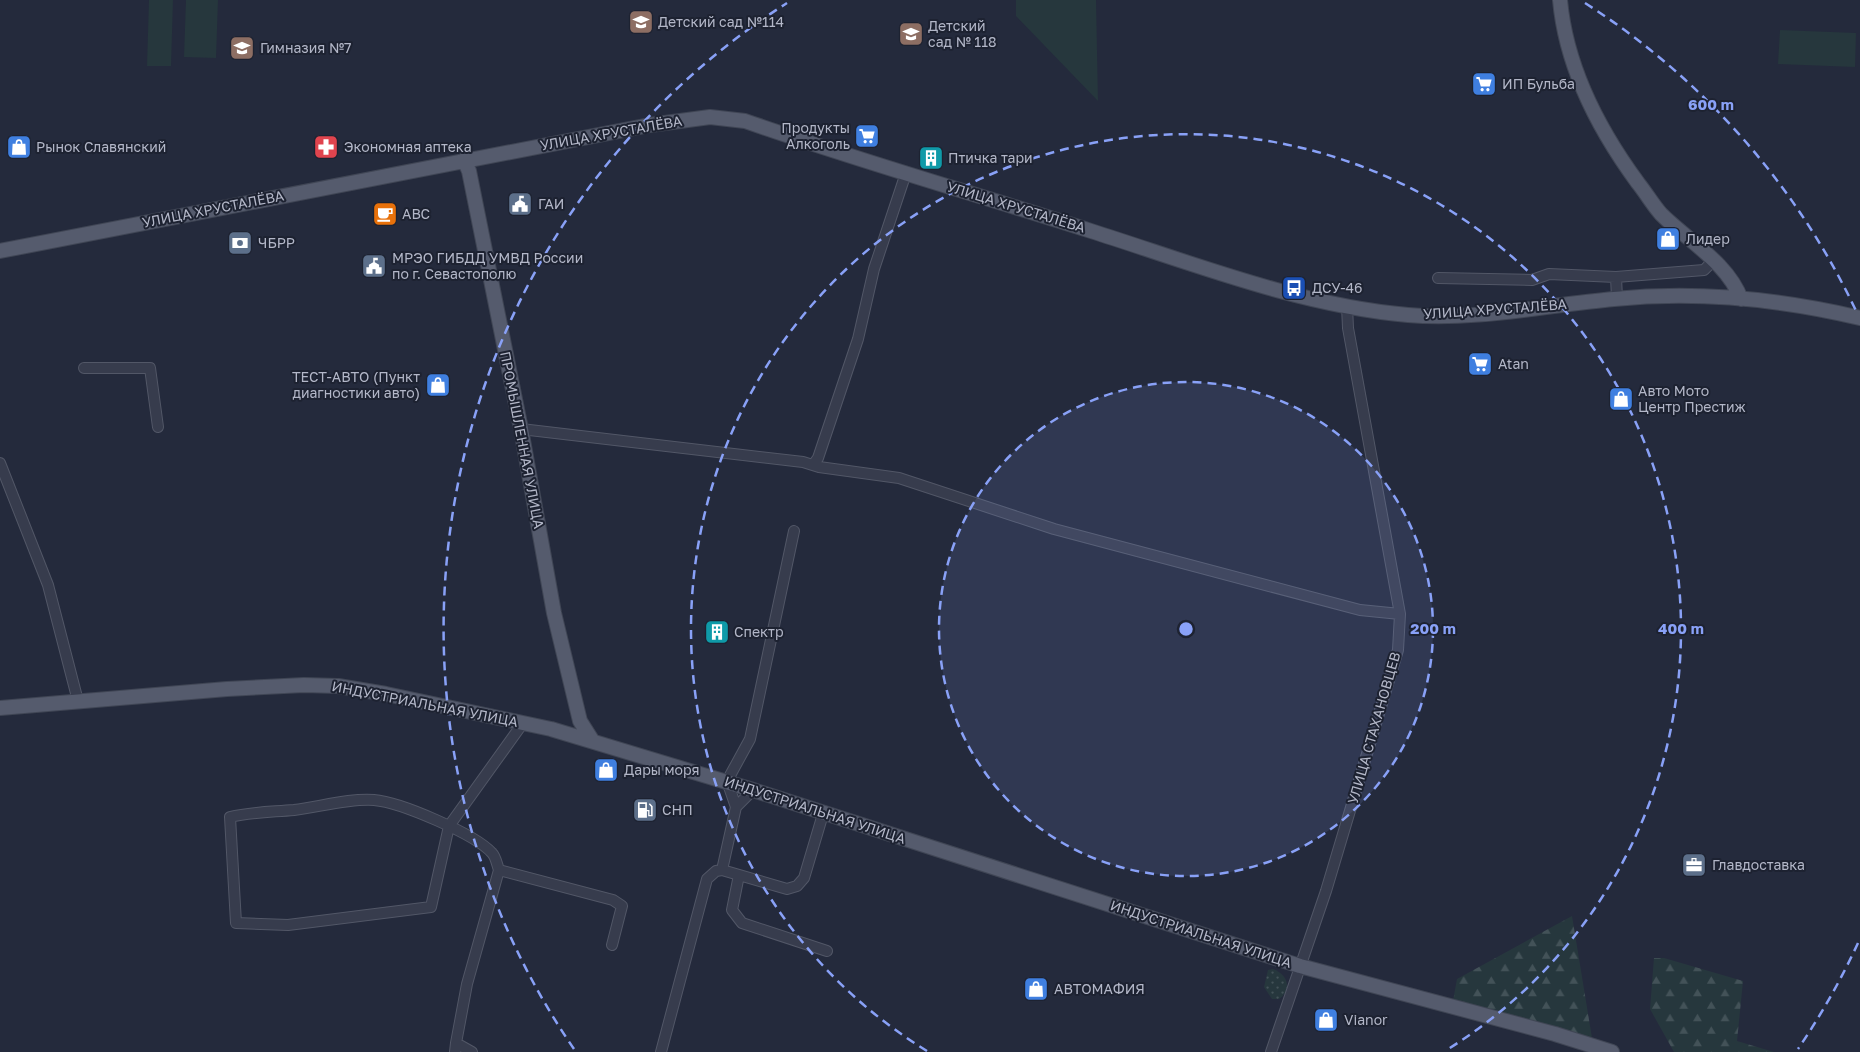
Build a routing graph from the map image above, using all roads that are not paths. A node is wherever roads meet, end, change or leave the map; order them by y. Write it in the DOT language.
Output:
graph roads {
  1 [pos="1560,0"];
  2 [pos="464,160"];
  3 [pos="906,173"];
  4 [pos="0,251"];
  5 [pos="1714,261"];
  6 [pos="1616,277"];
  7 [pos="1438,278"];
  8 [pos="1617,298"];
  9 [pos="1741,299"];
  10 [pos="1347,306"];
  11 [pos="1860,318"];
  12 [pos="84,368"];
  13 [pos="158,427"];
  14 [pos="521,429"];
  15 [pos="0,463"];
  16 [pos="813,465"];
  17 [pos="794,531"];
  18 [pos="1400,614"];
  19 [pos="78,701"];
  20 [pos="0,708"];
  21 [pos="580,721"];
  22 [pos="523,723"];
  23 [pos="551,729"];
  24 [pos="592,740"];
  25 [pos="727,781"];
  26 [pos="753,790"];
  27 [pos="736,807"];
  28 [pos="822,814"];
  29 [pos="449,826"];
  30 [pos="499,870"];
  31 [pos="722,870"];
  32 [pos="739,875"];
  33 [pos="612,945"];
  34 [pos="827,950"];
  35 [pos="1300,966"];
  36 [pos="455,1048"];
  37 [pos="472,1052"];
  38 [pos="661,1052"];
  39 [pos="1271,1052"];
  40 [pos="1612,1052"];
  1 -- 5 [label="main road"];
  2 -- 3 [label="main road, УЛИЦА ХРУСТАЛЁВА"];
  2 -- 4 [label="main road, УЛИЦА ХРУСТАЛЁВА"];
  2 -- 14 [label="main road, ПРОМЫШЛЕННАЯ УЛИЦА"];
  3 -- 10 [label="main road, УЛИЦА ХРУСТАЛЁВА"];
  3 -- 16 [label="street"];
  5 -- 6 [label="street"];
  5 -- 9 [label="main road"];
  6 -- 7 [label="street"];
  6 -- 8 [label="street"];
  8 -- 9 [label="main road, УЛИЦА ХРУСТАЛЁВА"];
  8 -- 10 [label="main road, УЛИЦА ХРУСТАЛЁВА"];
  9 -- 11 [label="main road, УЛИЦА ХРУСТАЛЁВА"];
  10 -- 18 [label="street, УЛИЦА СТАХАНОВЦЕВ"];
  12 -- 13 [label="street"];
  14 -- 16 [label="street"];
  14 -- 21 [label="main road, ПРОМЫШЛЕННАЯ УЛИЦА"];
  15 -- 19 [label="street"];
  16 -- 18 [label="street"];
  17 -- 25 [label="street"];
  18 -- 35 [label="street, УЛИЦА СТАХАНОВЦЕВ"];
  19 -- 20 [label="main road, ИНДУСТРИАЛЬНАЯ УЛИЦА"];
  19 -- 22 [label="main road, ИНДУСТРИАЛЬНАЯ УЛИЦА"];
  21 -- 23 [label="main road"];
  21 -- 24 [label="main road, ПРОМЫШЛЕННАЯ УЛИЦА"];
  22 -- 23 [label="main road, ИНДУСТРИАЛЬНАЯ УЛИЦА"];
  22 -- 29 [label="street"];
  23 -- 24 [label="main road, ИНДУСТРИАЛЬНАЯ УЛИЦА"];
  24 -- 25 [label="main road, ИНДУСТРИАЛЬНАЯ УЛИЦА"];
  25 -- 26 [label="main road, ИНДУСТРИАЛЬНАЯ УЛИЦА"];
  25 -- 27 [label="street"];
  26 -- 27 [label="street"];
  26 -- 28 [label="main road, ИНДУСТРИАЛЬНАЯ УЛИЦА"];
  27 -- 31 [label="street"];
  28 -- 32 [label="street"];
  28 -- 35 [label="main road, ИНДУСТРИАЛЬНАЯ УЛИЦА"];
  29 -- 29 [label="street"];
  29 -- 30 [label="street"];
  30 -- 33 [label="street"];
  30 -- 36 [label="street"];
  31 -- 32 [label="street"];
  31 -- 38 [label="street"];
  32 -- 34 [label="street"];
  35 -- 39 [label="street, УЛИЦА СТАХАНОВЦЕВ"];
  35 -- 40 [label="main road, ИНДУСТРИАЛЬНАЯ УЛИЦА"];
  36 -- 37 [label="street"];
}
